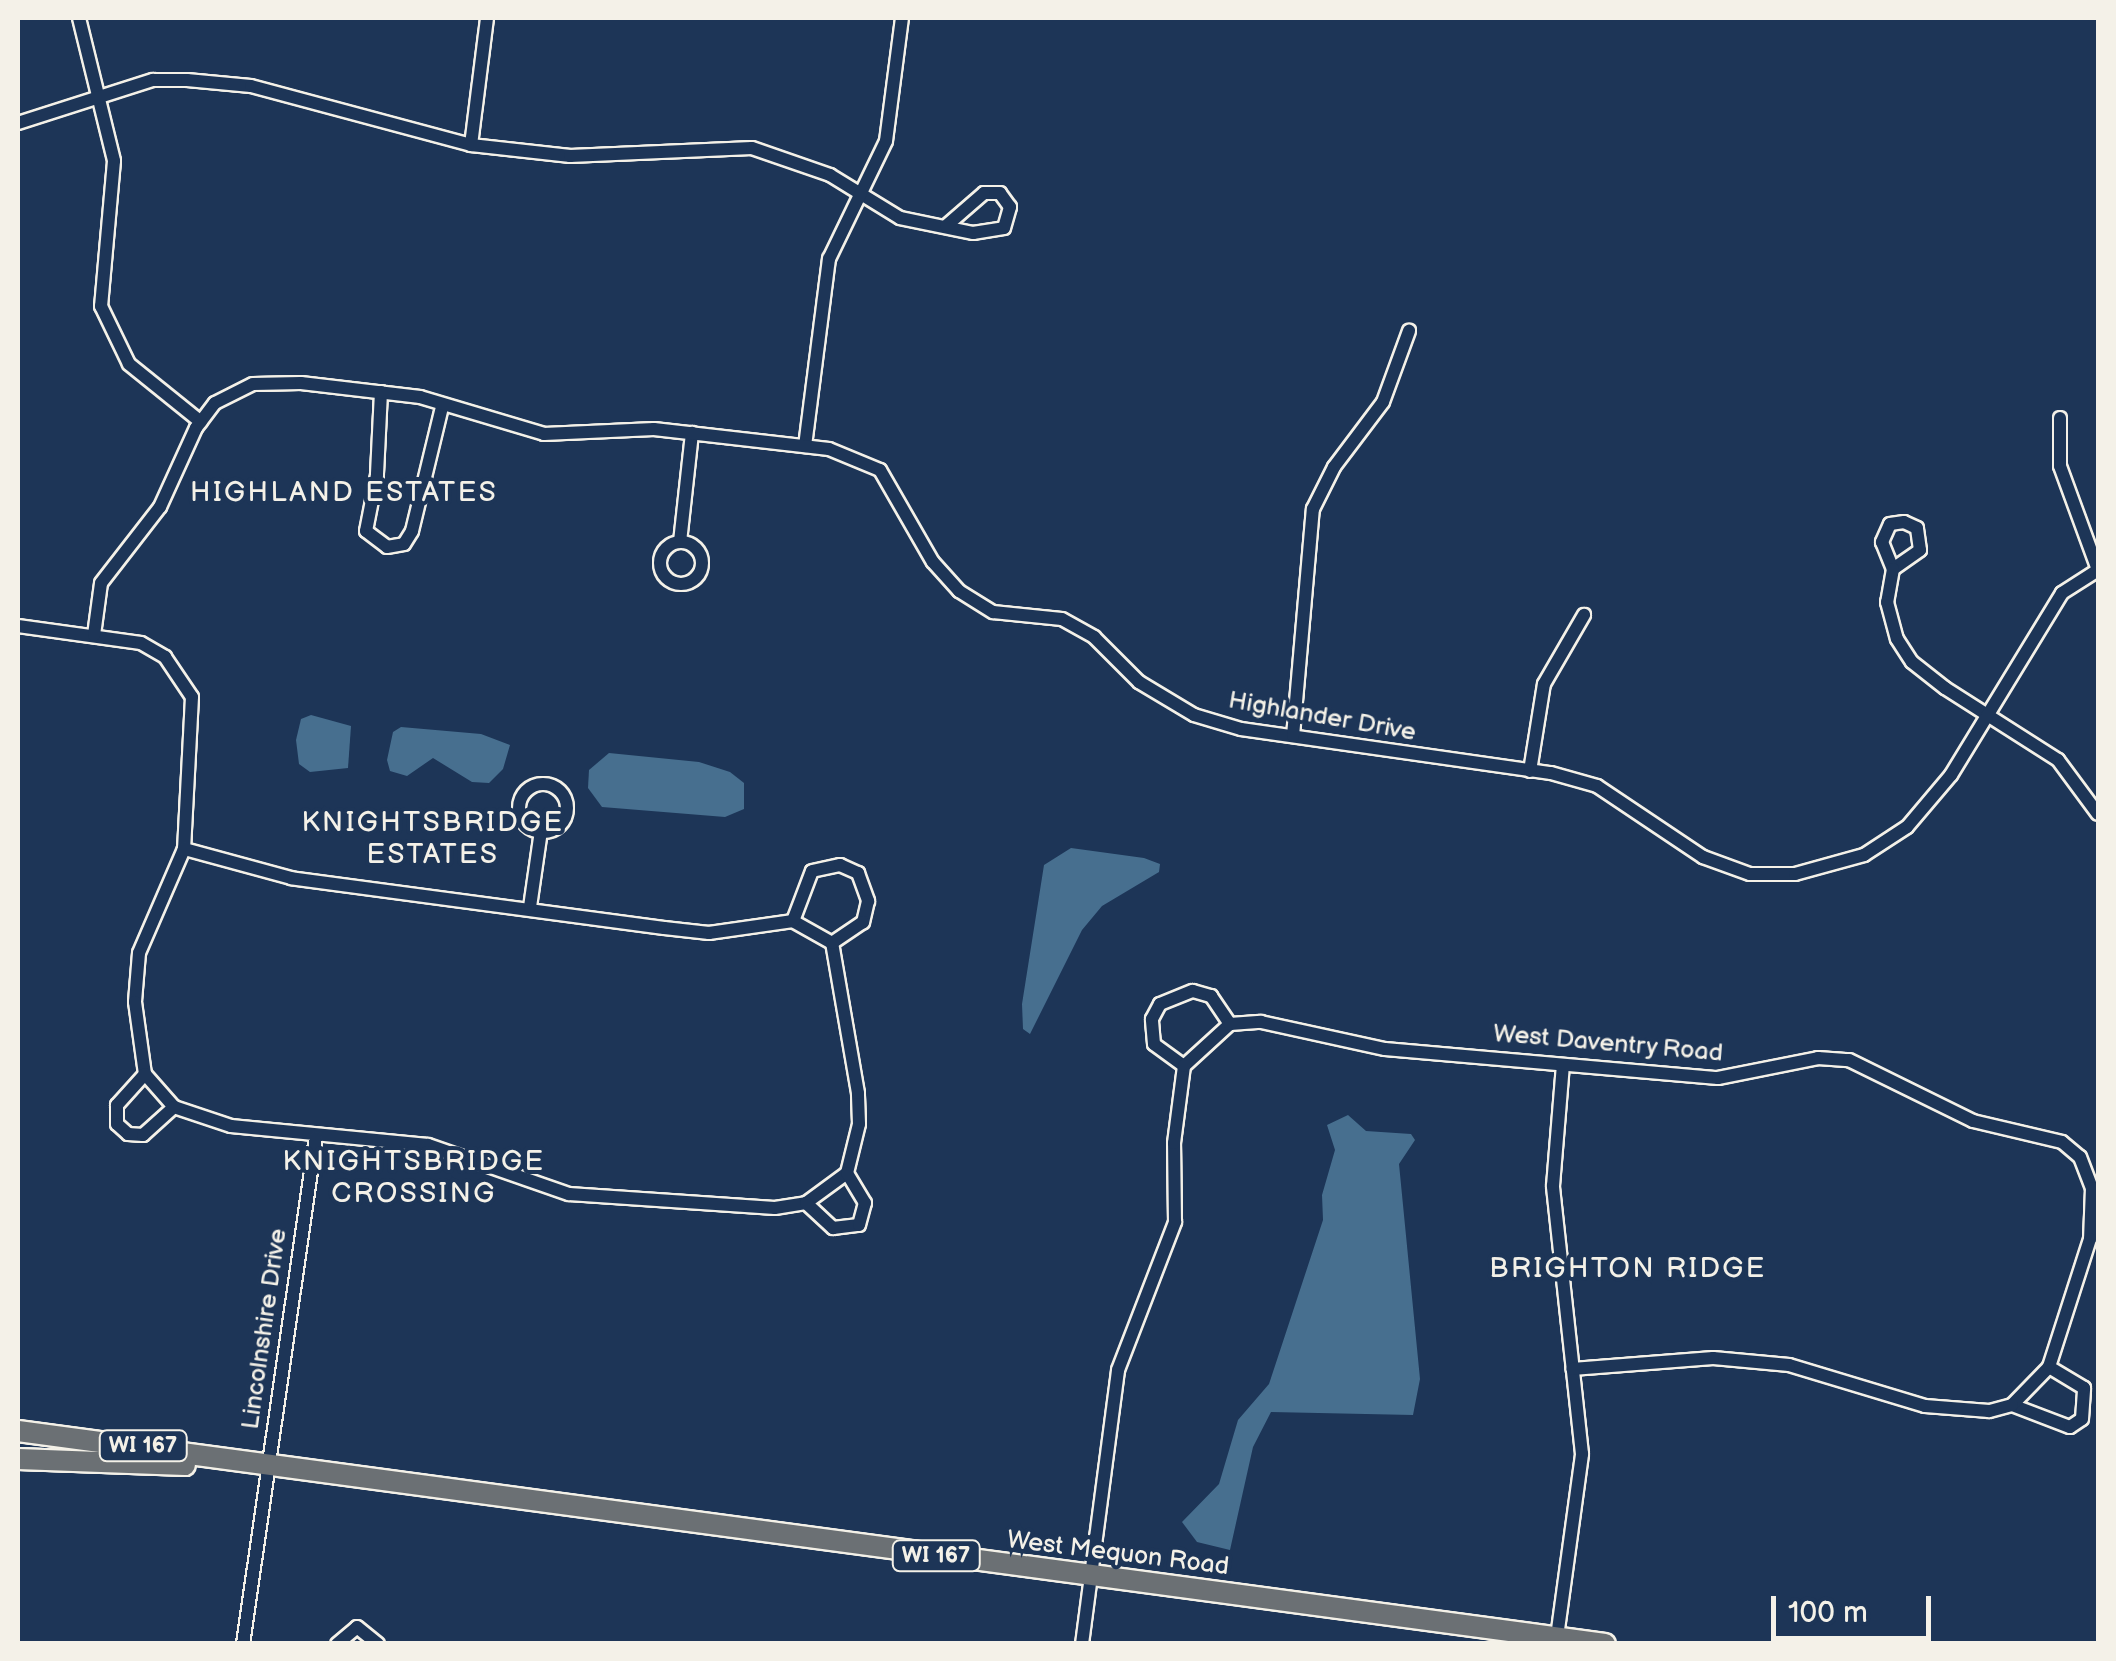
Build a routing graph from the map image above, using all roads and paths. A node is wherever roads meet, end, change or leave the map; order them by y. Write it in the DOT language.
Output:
graph roads {
  1 [pos="79,18"];
  2 [pos="488,18"];
  3 [pos="902,18"];
  4 [pos="100,96"];
  5 [pos="18,123"];
  6 [pos="471,145"];
  7 [pos="859,195"];
  8 [pos="946,226"];
  9 [pos="1409,330"];
  10 [pos="381,392"];
  11 [pos="442,407"];
  12 [pos="2060,418"];
  13 [pos="201,422"];
  14 [pos="692,433"];
  15 [pos="806,446"];
  16 [pos="680,542"];
  17 [pos="1893,569"];
  18 [pos="2098,570"];
  19 [pos="1584,615"];
  20 [pos="18,626"];
  21 [pos="94,635"];
  22 [pos="1989,712"];
  23 [pos="1292,736"];
  24 [pos="1530,771"];
  25 [pos="2098,814"];
  26 [pos="540,831"];
  27 [pos="184,848"];
  28 [pos="530,907"];
  29 [pos="793,921"];
  30 [pos="832,943"];
  31 [pos="1230,1024"];
  32 [pos="1184,1066"];
  33 [pos="1562,1066"];
  34 [pos="145,1074"];
  35 [pos="174,1107"];
  36 [pos="316,1137"];
  37 [pos="846,1172"];
  38 [pos="2095,1187"];
  39 [pos="806,1204"];
  40 [pos="2049,1367"];
  41 [pos="1572,1369"];
  42 [pos="2012,1405"];
  43 [pos="18,1431"];
  44 [pos="18,1458"];
  45 [pos="268,1467"];
  46 [pos="1087,1576"];
  47 [pos="1556,1637"];
  48 [pos="243,1644"];
  49 [pos="337,1644"];
  50 [pos="378,1644"];
  51 [pos="1082,1644"];
  52 [pos="1605,1644"];
  1 -- 4 [label="street"];
  2 -- 6 [label="street"];
  3 -- 7 [label="street"];
  4 -- 5 [label="street"];
  4 -- 6 [label="street"];
  4 -- 13 [label="street"];
  6 -- 7 [label="street"];
  7 -- 8 [label="street"];
  7 -- 15 [label="street"];
  8 -- 8 [label="street"];
  9 -- 23 [label="street"];
  10 -- 11 [label="street, Highlander Drive"];
  10 -- 11 [label="street"];
  10 -- 13 [label="street, Highlander Drive"];
  11 -- 14 [label="street, Highlander Drive"];
  12 -- 18 [label="street"];
  13 -- 21 [label="street, Highlander Drive"];
  14 -- 15 [label="street, Highlander Drive"];
  14 -- 16 [label="street"];
  15 -- 23 [label="street, Highlander Drive"];
  17 -- 22 [label="street"];
  18 -- 22 [label="street, Highlander Drive"];
  19 -- 24 [label="street"];
  20 -- 21 [label="street"];
  21 -- 27 [label="street"];
  22 -- 24 [label="street, Highlander Drive"];
  22 -- 25 [label="street"];
  23 -- 24 [label="street, Highlander Drive"];
  26 -- 28 [label="street"];
  27 -- 28 [label="street"];
  27 -- 34 [label="street"];
  28 -- 29 [label="street"];
  29 -- 30 [label="street"];
  29 -- 30 [label="street"];
  30 -- 37 [label="street"];
  31 -- 32 [label="street"];
  31 -- 32 [label="street"];
  31 -- 33 [label="street, West Daventry Road"];
  32 -- 46 [label="street"];
  33 -- 38 [label="street, West Daventry Road"];
  33 -- 41 [label="street"];
  34 -- 35 [label="street"];
  34 -- 35 [label="street"];
  35 -- 36 [label="street"];
  36 -- 39 [label="street"];
  36 -- 45 [label="street, Lincolnshire Drive"];
  37 -- 39 [label="street"];
  37 -- 39 [label="street"];
  38 -- 40 [label="street"];
  40 -- 42 [label="street"];
  40 -- 42 [label="street"];
  41 -- 42 [label="street"];
  41 -- 47 [label="street"];
  43 -- 45 [label="main road, West Mequon Road / WI 167"];
  44 -- 45 [label="main road, West Mequon Road / WI 167"];
  45 -- 46 [label="main road, West Mequon Road / WI 167"];
  45 -- 48 [label="street, Lincolnshire Drive"];
  46 -- 47 [label="main road, West Mequon Road / WI 167"];
  46 -- 51 [label="street"];
  47 -- 52 [label="main road, West Mequon Road / WI 167"];
  49 -- 50 [label="street"];
}
